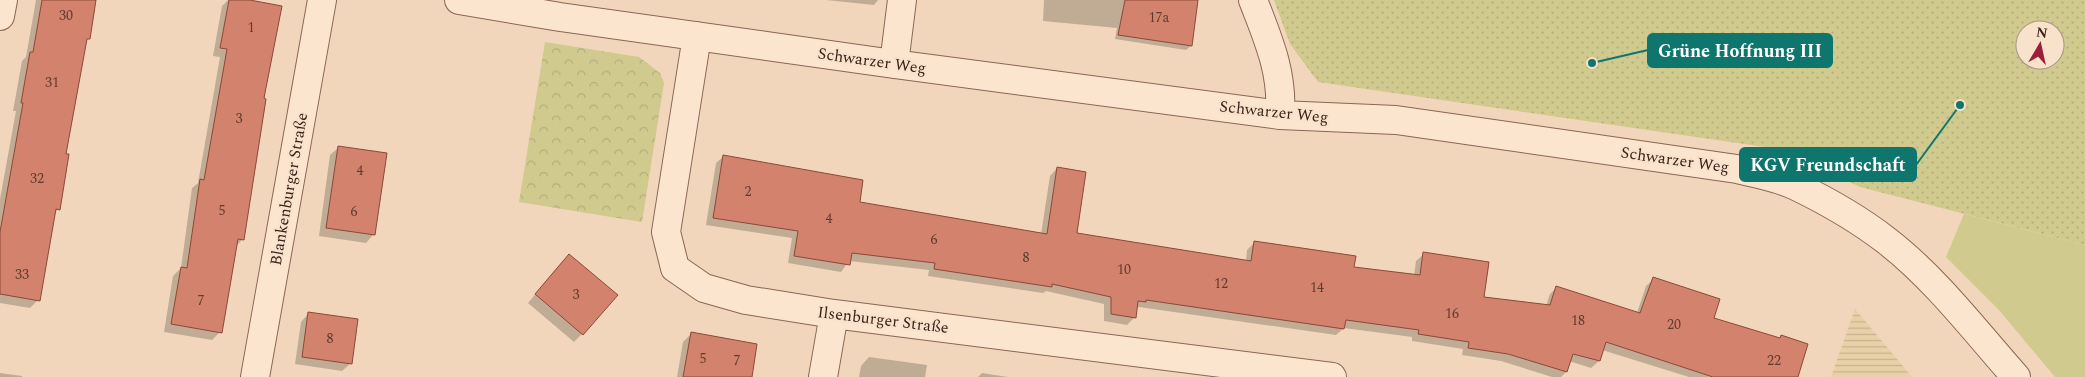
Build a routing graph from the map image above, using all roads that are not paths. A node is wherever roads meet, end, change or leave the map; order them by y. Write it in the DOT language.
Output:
graph roads {
  1 [pos="3,0"];
  2 [pos="322,0"];
  3 [pos="459,0"];
  4 [pos="902,0"];
  5 [pos="1253,0"];
  6 [pos="562,9"];
  7 [pos="0,16"];
  8 [pos="697,36"];
  9 [pos="894,64"];
  10 [pos="1280,115"];
  11 [pos="834,314"];
  12 [pos="255,377"];
  13 [pos="823,377"];
  14 [pos="1332,377"];
  15 [pos="2016,377"];
  1 -- 7 [label="street"];
  2 -- 12 [label="street, Blankenburger Straße"];
  3 -- 6 [label="street, Schwarzer Weg"];
  4 -- 9 [label="street"];
  5 -- 10 [label="street"];
  6 -- 8 [label="street, Schwarzer Weg"];
  8 -- 9 [label="street, Schwarzer Weg"];
  8 -- 11 [label="street, Ilsenburger Straße"];
  9 -- 10 [label="street, Schwarzer Weg"];
  10 -- 15 [label="street, Schwarzer Weg"];
  11 -- 13 [label="street"];
  11 -- 14 [label="street, Ilsenburger Straße"];
}
